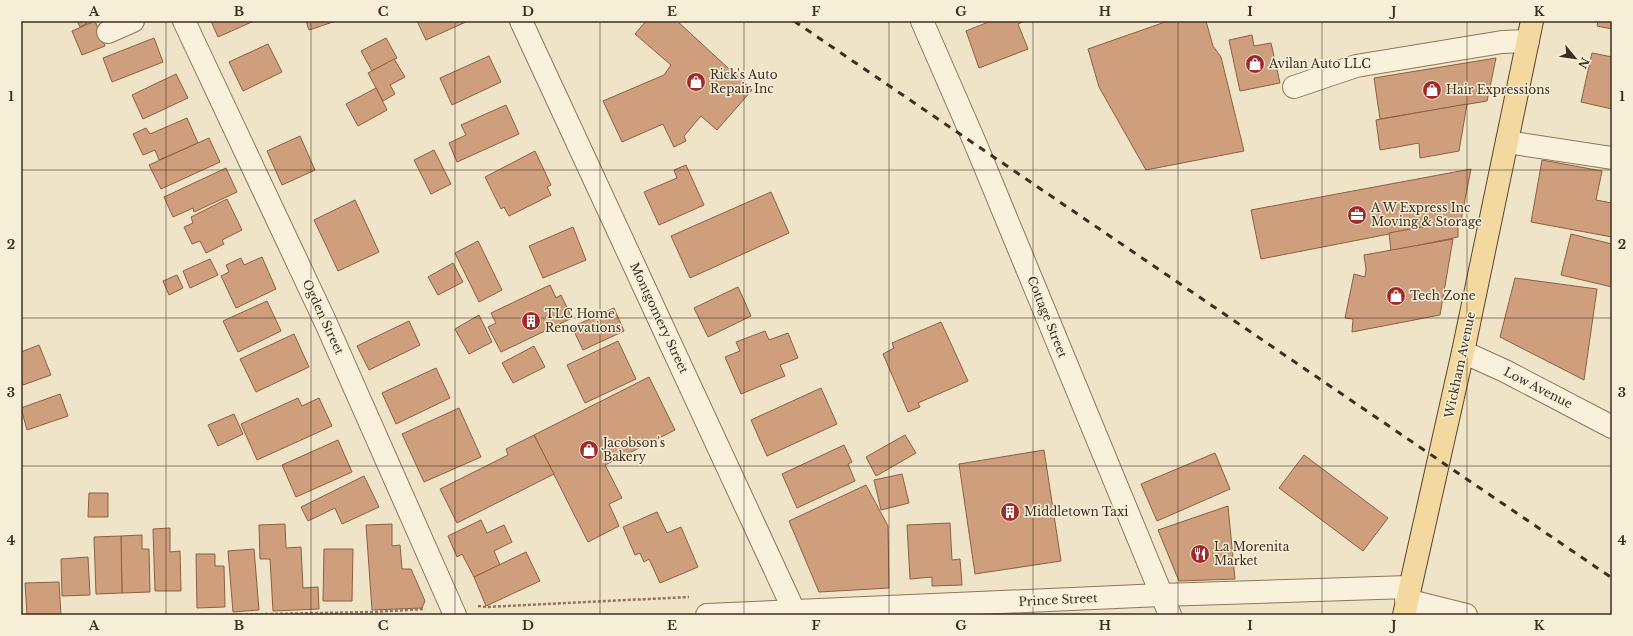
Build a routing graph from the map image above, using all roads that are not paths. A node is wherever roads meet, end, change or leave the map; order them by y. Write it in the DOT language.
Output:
graph roads {
  1 [pos="133,21"];
  2 [pos="184,21"];
  3 [pos="521,21"];
  4 [pos="922,21"];
  5 [pos="1530,31"];
  6 [pos="108,32"];
  7 [pos="1294,87"];
  8 [pos="1507,142"];
  9 [pos="1612,158"];
  10 [pos="1463,352"];
  11 [pos="1612,427"];
  12 [pos="1161,595"];
  13 [pos="1406,601"];
  14 [pos="796,613"];
  15 [pos="455,615"];
  16 [pos="707,615"];
  17 [pos="1170,615"];
  18 [pos="1466,615"];
  1 -- 6 [label="street"];
  2 -- 15 [label="street, Ogden Street"];
  3 -- 14 [label="street, Montgomery Street"];
  4 -- 12 [label="street, Cottage Street"];
  5 -- 7 [label="street"];
  5 -- 8 [label="main road, Wickham Avenue"];
  8 -- 9 [label="street"];
  8 -- 10 [label="main road, Wickham Avenue"];
  10 -- 11 [label="street, Low Avenue"];
  10 -- 13 [label="main road, Wickham Avenue"];
  12 -- 13 [label="street, Prince Street"];
  12 -- 14 [label="street, Prince Street"];
  12 -- 17 [label="street, Cottage Street"];
  13 -- 18 [label="street, Prince Street"];
  14 -- 16 [label="street, Prince Street"];
}
